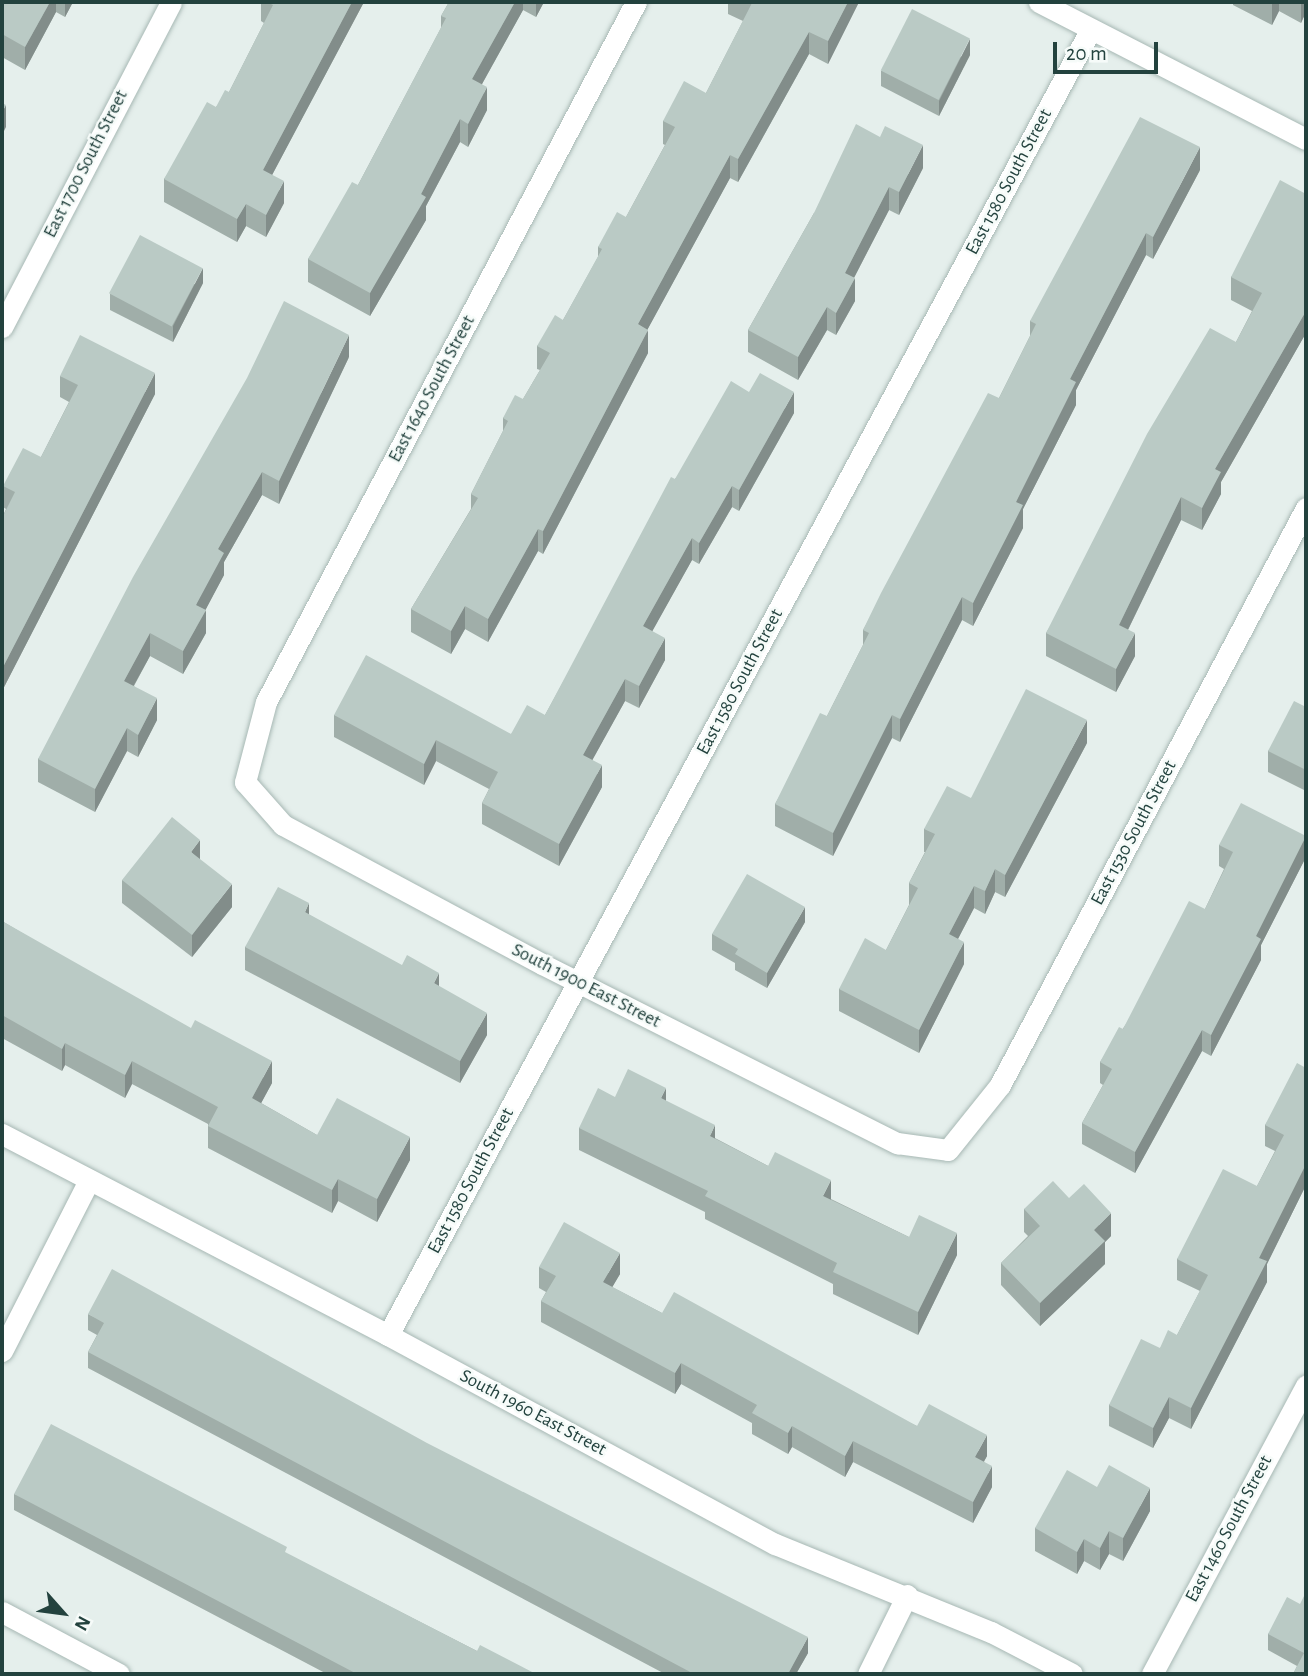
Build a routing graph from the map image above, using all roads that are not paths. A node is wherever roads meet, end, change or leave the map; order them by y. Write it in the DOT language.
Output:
graph roads {
  1 [pos="171,2"];
  2 [pos="636,2"];
  3 [pos="1039,2"];
  4 [pos="1091,29"];
  5 [pos="1306,139"];
  6 [pos="5,313"];
  7 [pos="1306,508"];
  8 [pos="245,782"];
  9 [pos="578,983"];
  10 [pos="2,1134"];
  11 [pos="948,1150"];
  12 [pos="89,1180"];
  13 [pos="388,1335"];
  14 [pos="2,1351"];
  15 [pos="1306,1385"];
  16 [pos="907,1595"];
  17 [pos="2,1612"];
  18 [pos="119,1674"];
  19 [pos="868,1674"];
  20 [pos="1072,1674"];
  21 [pos="1152,1674"];
  1 -- 6 [label="street, East 1700 South Street"];
  2 -- 8 [label="street, East 1640 South Street"];
  3 -- 4 [label="street"];
  4 -- 5 [label="street"];
  4 -- 9 [label="street, East 1580 South Street"];
  7 -- 11 [label="street, East 1530 South Street"];
  8 -- 9 [label="street, South 1900 East Street"];
  9 -- 11 [label="street, South 1900 East Street"];
  9 -- 13 [label="street, East 1580 South Street"];
  10 -- 12 [label="street, South 1960 East Street"];
  12 -- 13 [label="street, South 1960 East Street"];
  12 -- 14 [label="street"];
  13 -- 16 [label="street, South 1960 East Street"];
  15 -- 21 [label="street, East 1460 South Street"];
  16 -- 19 [label="street"];
  16 -- 20 [label="street, South 1960 East Street"];
  17 -- 18 [label="street"];
}
